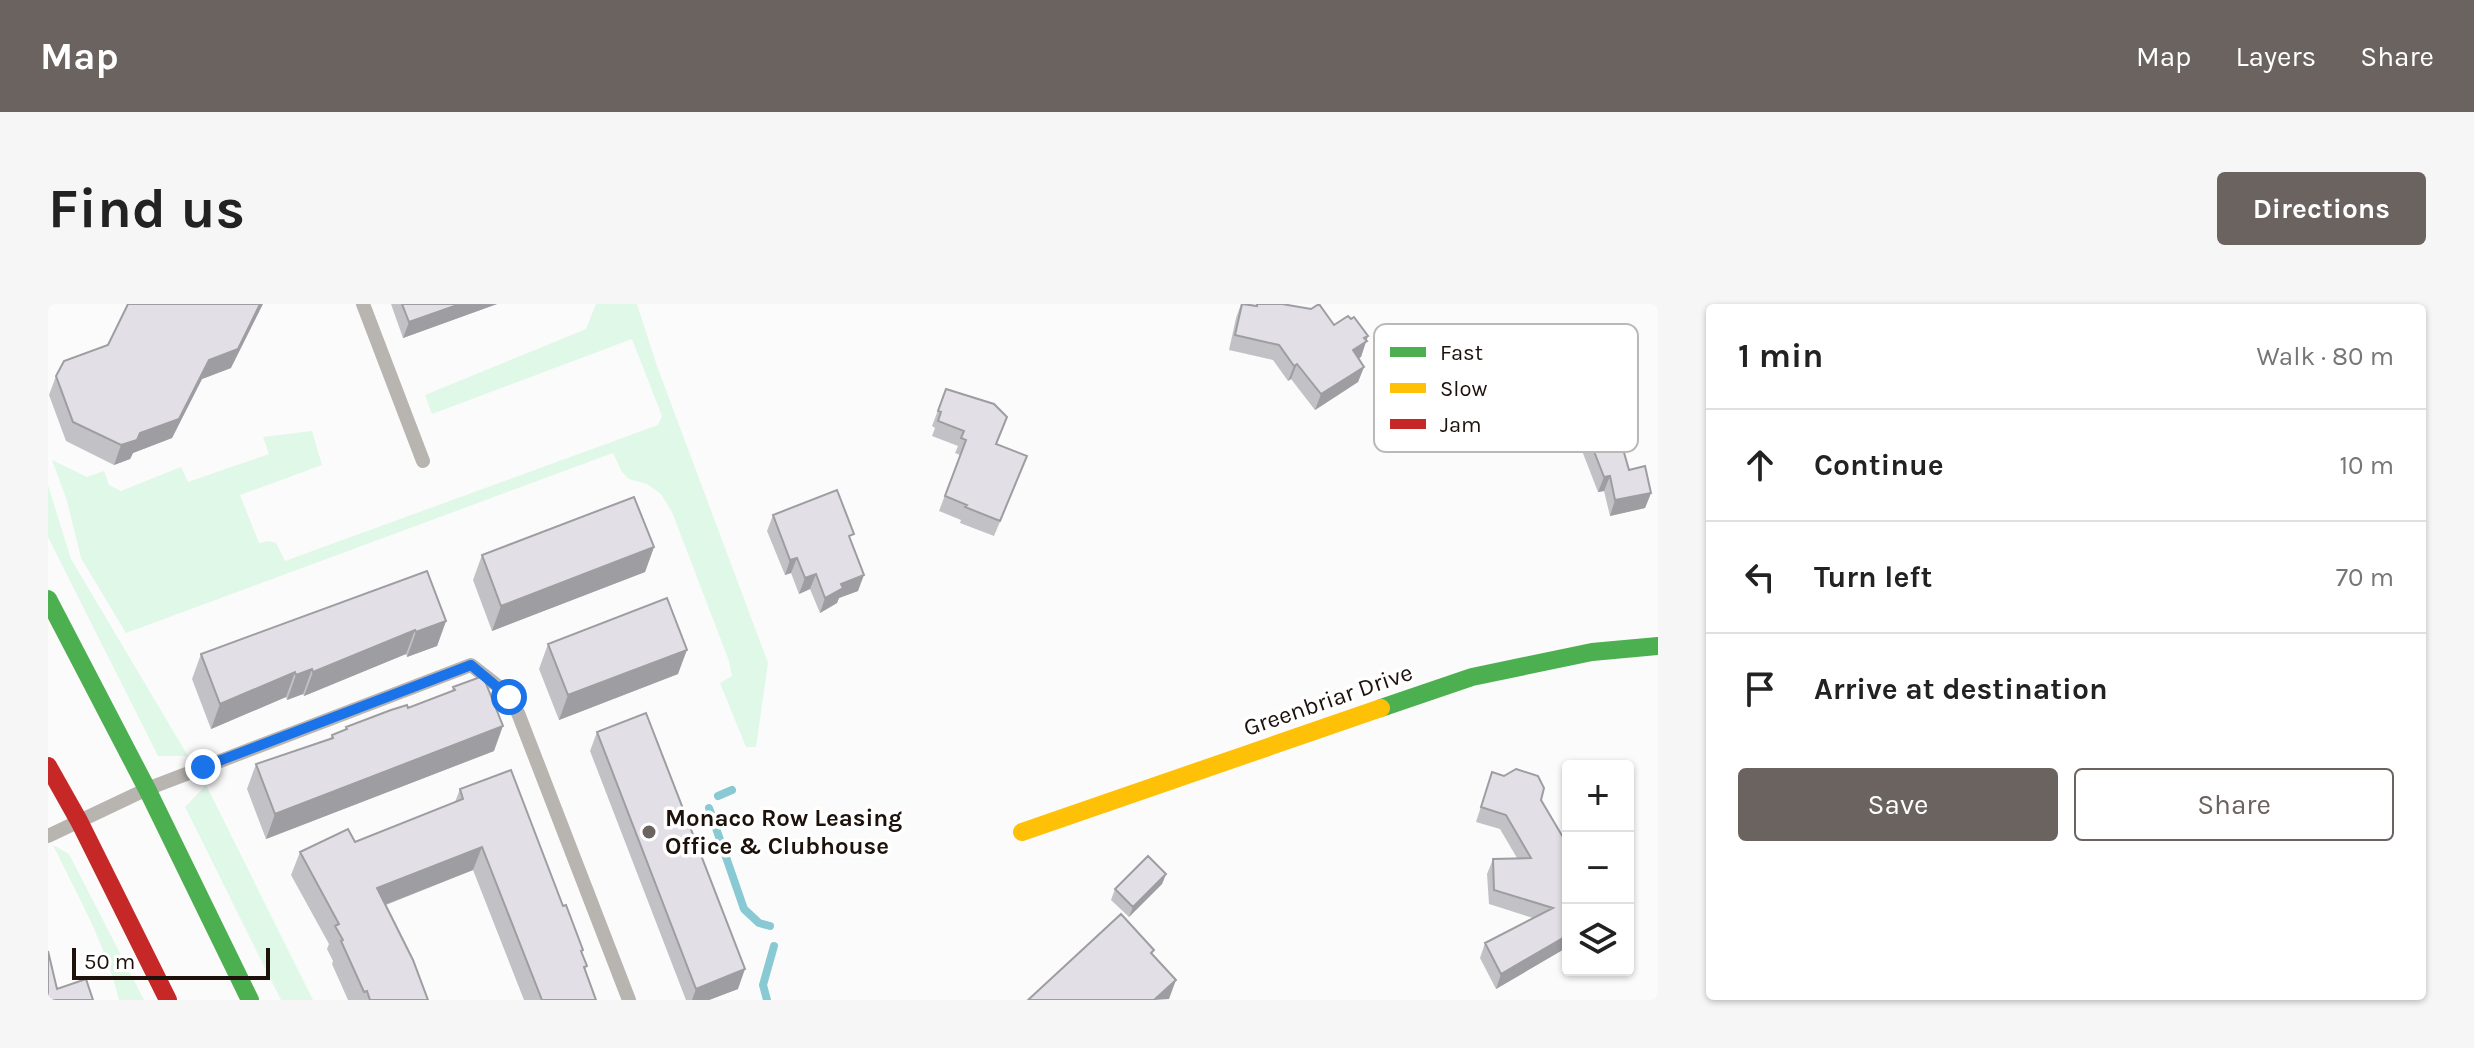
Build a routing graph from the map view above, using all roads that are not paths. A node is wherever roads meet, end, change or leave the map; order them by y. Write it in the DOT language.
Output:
graph roads {
  1 [pos="363,304"];
  2 [pos="423,461"];
  3 [pos="48,599"];
  4 [pos="1658,646"];
  5 [pos="48,766"];
  6 [pos="147,789"];
  7 [pos="79,821"];
  8 [pos="1022,832"];
  9 [pos="48,836"];
  10 [pos="168,1000"];
  11 [pos="250,1000"];
  12 [pos="629,1000"];
  1 -- 2 [label="lane"];
  3 -- 6 [label="main road"];
  4 -- 8 [label="main road, Greenbriar Drive"];
  5 -- 7 [label="main road"];
  6 -- 7 [label="lane"];
  6 -- 11 [label="main road"];
  6 -- 12 [label="lane"];
  7 -- 9 [label="lane"];
  7 -- 10 [label="main road"];
}
